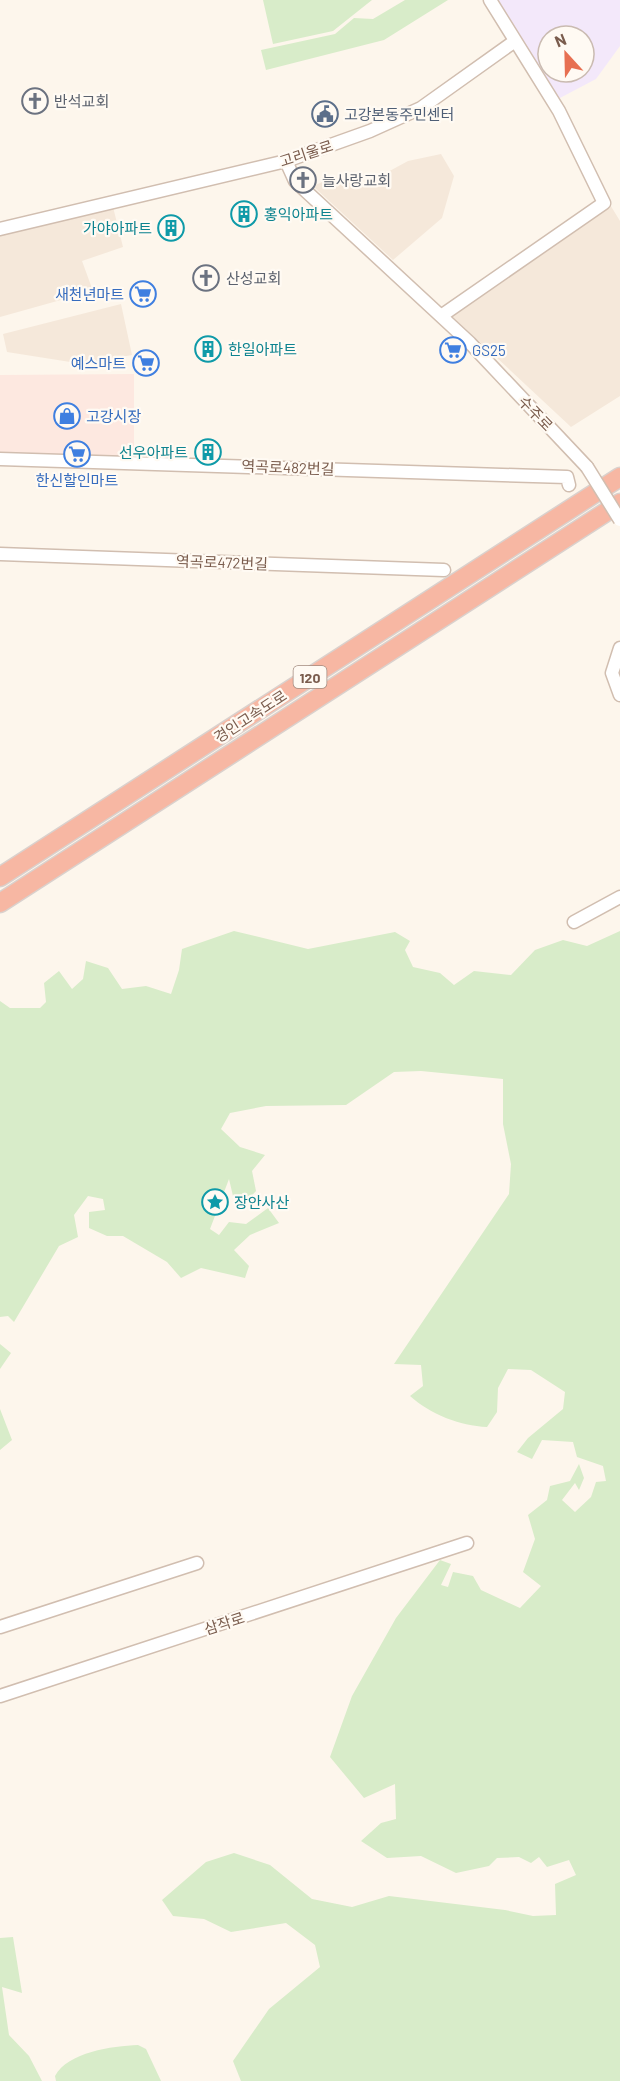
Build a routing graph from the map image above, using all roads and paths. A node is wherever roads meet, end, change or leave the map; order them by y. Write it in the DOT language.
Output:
graph roads {
  1 [pos="490,0"];
  2 [pos="515,41"];
  3 [pos="286,161"];
  4 [pos="0,229"];
  5 [pos="441,316"];
  6 [pos="0,459"];
  7 [pos="620,477"];
  8 [pos="569,486"];
  9 [pos="620,503"];
  10 [pos="620,520"];
  11 [pos="0,554"];
  12 [pos="444,570"];
  13 [pos="620,648"];
  14 [pos="620,695"];
  15 [pos="0,877"];
  16 [pos="620,897"];
  17 [pos="0,903"];
  18 [pos="574,922"];
  19 [pos="467,1543"];
  20 [pos="196,1563"];
  21 [pos="0,1627"];
  22 [pos="0,1696"];
  1 -- 2 [label="street"];
  2 -- 3 [label="street, 고리울로"];
  2 -- 5 [label="street"];
  3 -- 4 [label="street, 고리울로"];
  3 -- 5 [label="street, 수주로"];
  5 -- 10 [label="street, 수주로, bridge"];
  6 -- 8 [label="street, 역곡로482번길"];
  7 -- 15 [label="highway, 경인고속도로 / 120"];
  9 -- 17 [label="highway, 경인고속도로 / 120"];
  11 -- 12 [label="street, 역곡로472번길"];
  13 -- 14 [label="street"];
  16 -- 18 [label="street"];
  19 -- 22 [label="street, 삼작로"];
  20 -- 21 [label="street"];
}
